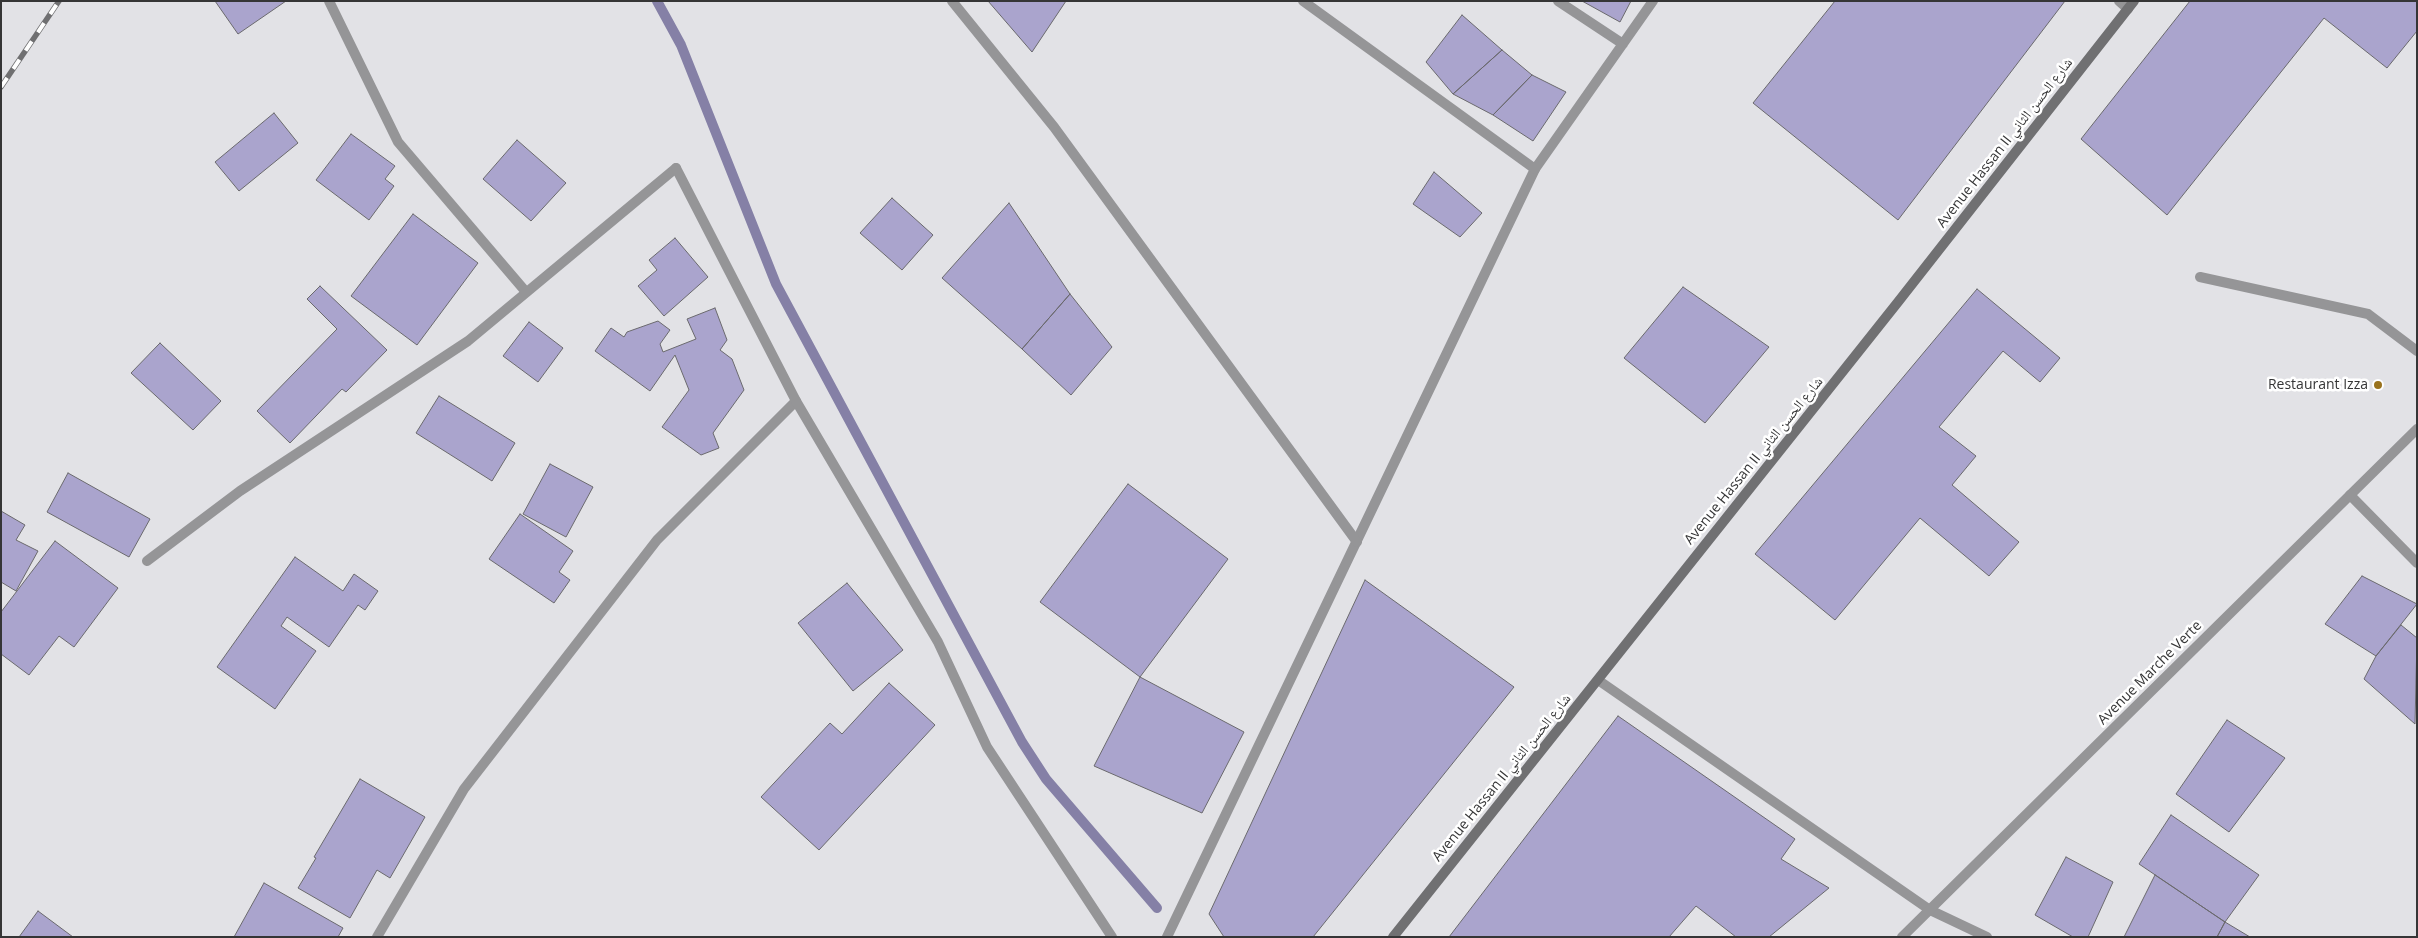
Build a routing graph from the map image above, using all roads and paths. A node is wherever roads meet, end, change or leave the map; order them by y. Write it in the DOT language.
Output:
graph roads {
  1 [pos="329,1"];
  2 [pos="952,1"];
  3 [pos="1303,1"];
  4 [pos="1558,1"];
  5 [pos="1653,1"];
  6 [pos="2119,1"];
  7 [pos="2131,5"];
  8 [pos="1623,44"];
  9 [pos="1535,169"];
  10 [pos="2200,277"];
  11 [pos="526,292"];
  12 [pos="2417,351"];
  13 [pos="796,401"];
  14 [pos="2417,429"];
  15 [pos="2350,495"];
  16 [pos="1356,542"];
  17 [pos="147,561"];
  18 [pos="2417,563"];
  19 [pos="1598,680"];
  20 [pos="1930,910"];
  21 [pos="377,937"];
  22 [pos="1112,937"];
  23 [pos="1167,937"];
  24 [pos="1393,937"];
  25 [pos="1902,937"];
  26 [pos="1987,937"];
  1 -- 11 [label="street"];
  2 -- 16 [label="street"];
  3 -- 9 [label="street"];
  4 -- 8 [label="street"];
  5 -- 8 [label="street"];
  6 -- 7 [label="street"];
  7 -- 19 [label="street, Avenue Hassan II شارع الحسن الثاني"];
  8 -- 9 [label="street"];
  9 -- 16 [label="street"];
  10 -- 12 [label="street"];
  11 -- 13 [label="street"];
  11 -- 17 [label="street"];
  13 -- 21 [label="street"];
  13 -- 22 [label="street"];
  14 -- 15 [label="street, Avenue Marche Verte"];
  15 -- 18 [label="street"];
  15 -- 20 [label="street, Avenue Marche Verte"];
  16 -- 23 [label="street"];
  19 -- 20 [label="street"];
  19 -- 24 [label="street, Avenue Hassan II شارع الحسن الثاني"];
  20 -- 25 [label="street, Avenue Marche Verte"];
  20 -- 26 [label="street"];
}
